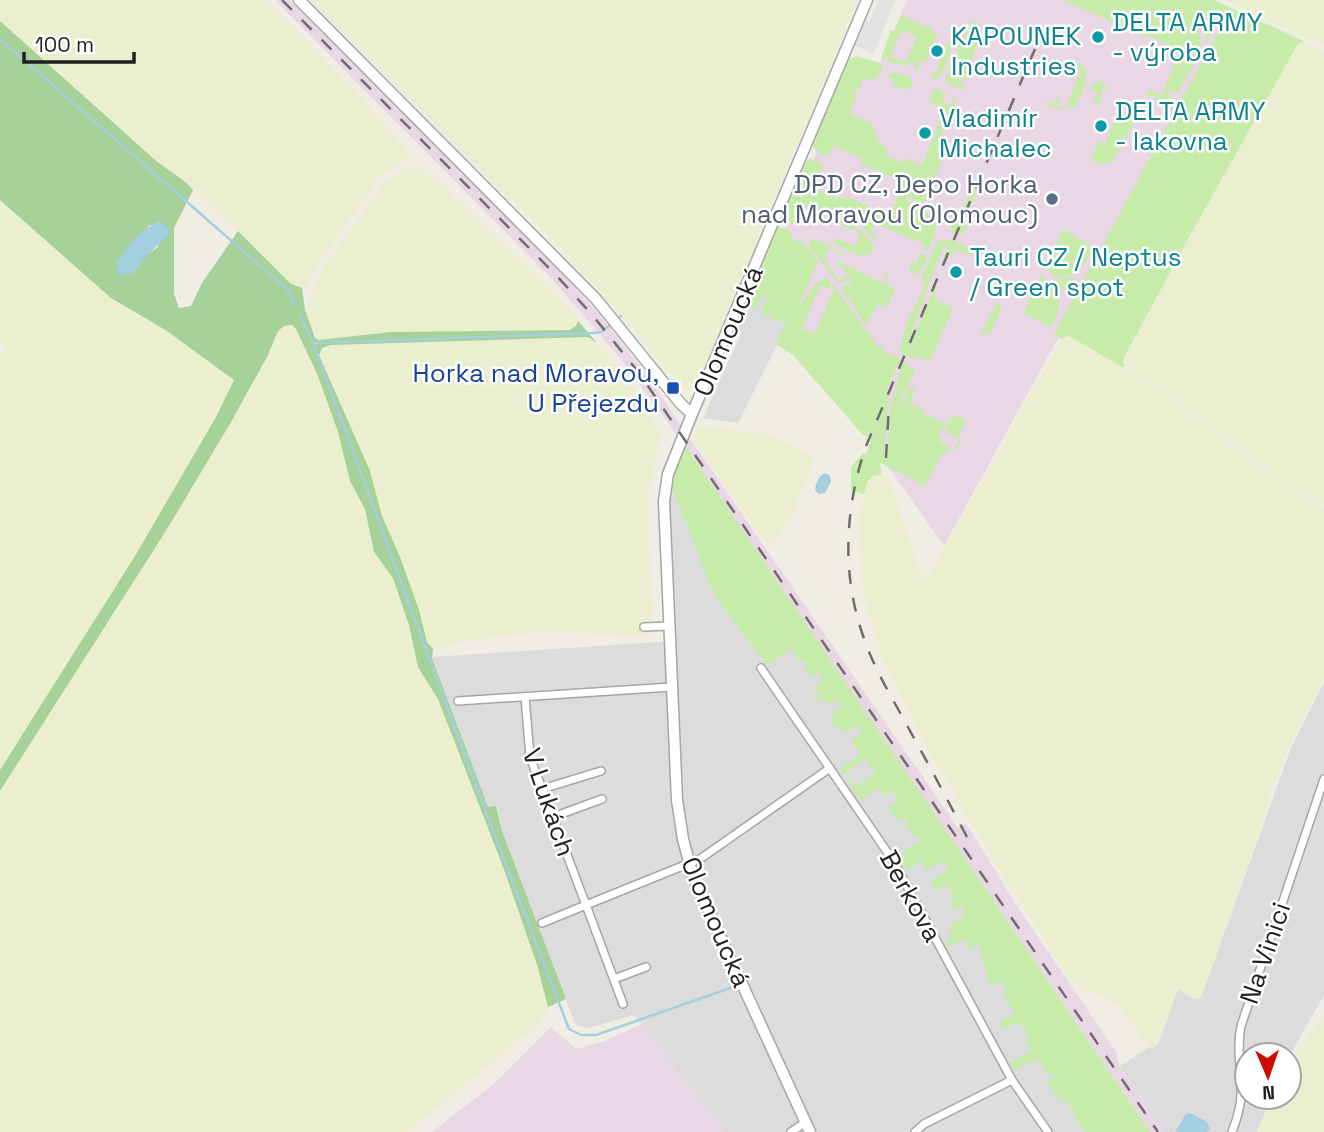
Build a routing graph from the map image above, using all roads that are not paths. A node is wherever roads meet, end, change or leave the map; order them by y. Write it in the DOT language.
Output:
graph roads {
  1 [pos="299,0"];
  2 [pos="867,0"];
  3 [pos="692,414"];
  4 [pos="669,626"];
  5 [pos="644,627"];
  6 [pos="761,668"];
  7 [pos="671,688"];
  8 [pos="525,697"];
  9 [pos="458,701"];
  10 [pos="830,768"];
  11 [pos="600,771"];
  12 [pos="1324,779"];
  13 [pos="542,789"];
  14 [pos="602,799"];
  15 [pos="553,817"];
  16 [pos="690,863"];
  17 [pos="586,905"];
  18 [pos="542,923"];
  19 [pos="646,967"];
  20 [pos="614,979"];
  21 [pos="623,1004"];
  22 [pos="1012,1080"];
  23 [pos="808,1127"];
  24 [pos="791,1132"];
  25 [pos="915,1132"];
  26 [pos="1048,1132"];
  27 [pos="1232,1132"];
  1 -- 3 [label="street"];
  2 -- 3 [label="street, Olomoucká"];
  3 -- 4 [label="street, Olomoucká"];
  4 -- 5 [label="street"];
  4 -- 7 [label="street, Olomoucká"];
  6 -- 10 [label="street, Berkova"];
  7 -- 8 [label="street"];
  7 -- 16 [label="street, Olomoucká"];
  8 -- 9 [label="street"];
  8 -- 13 [label="street, V Lukách"];
  10 -- 16 [label="street"];
  10 -- 22 [label="street, Berkova"];
  11 -- 13 [label="street"];
  12 -- 27 [label="street, Na Vinici"];
  13 -- 15 [label="street, V Lukách"];
  14 -- 15 [label="street"];
  15 -- 17 [label="street, V Lukách"];
  16 -- 17 [label="street"];
  16 -- 23 [label="street, Olomoucká"];
  17 -- 18 [label="street"];
  17 -- 20 [label="street, V Lukách"];
  19 -- 20 [label="street"];
  20 -- 21 [label="street, V Lukách"];
  22 -- 25 [label="street"];
  22 -- 26 [label="street, Berkova"];
  23 -- 24 [label="street"];
}
